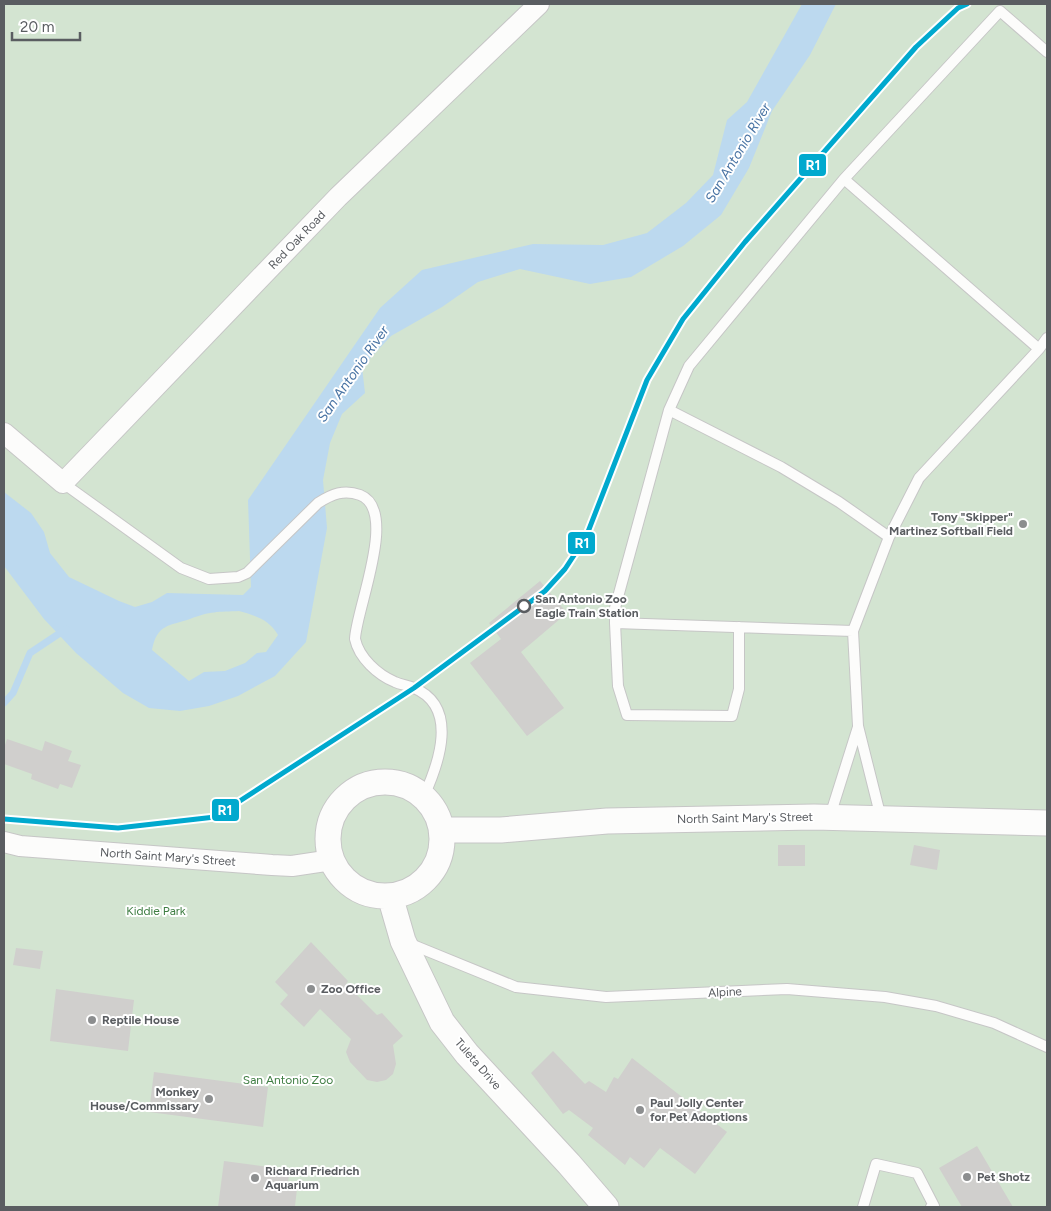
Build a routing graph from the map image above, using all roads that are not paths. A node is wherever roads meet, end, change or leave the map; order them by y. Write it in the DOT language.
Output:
graph roads {
  1 [pos="539,4"];
  2 [pos="1047,52"];
  3 [pos="844,179"];
  4 [pos="1047,338"];
  5 [pos="1038,349"];
  6 [pos="668,410"];
  7 [pos="4,433"];
  8 [pos="63,483"];
  9 [pos="889,537"];
  10 [pos="615,623"];
  11 [pos="739,627"];
  12 [pos="852,630"];
  13 [pos="858,726"];
  14 [pos="424,796"];
  15 [pos="830,817"];
  16 [pos="881,819"];
  17 [pos="1047,823"];
  18 [pos="443,830"];
  19 [pos="4,842"];
  20 [pos="332,860"];
  21 [pos="390,896"];
  22 [pos="403,941"];
  23 [pos="1047,1047"];
  24 [pos="606,1207"];
  25 [pos="863,1207"];
  26 [pos="931,1207"];
  1 -- 8 [label="street, Red Oak Road"];
  2 -- 3 [label="lane"];
  3 -- 5 [label="lane"];
  3 -- 6 [label="lane"];
  4 -- 5 [label="lane"];
  5 -- 9 [label="lane"];
  6 -- 9 [label="lane"];
  6 -- 10 [label="lane"];
  7 -- 8 [label="street"];
  8 -- 14 [label="lane"];
  9 -- 12 [label="lane"];
  10 -- 11 [label="lane"];
  10 -- 11 [label="lane"];
  11 -- 12 [label="lane"];
  12 -- 13 [label="lane"];
  13 -- 15 [label="lane"];
  13 -- 16 [label="lane"];
  14 -- 18 [label="street"];
  14 -- 20 [label="street"];
  15 -- 16 [label="street, North Saint Mary's Street"];
  15 -- 18 [label="street, North Saint Mary's Street"];
  16 -- 17 [label="street, North Saint Mary's Street"];
  18 -- 21 [label="street"];
  19 -- 20 [label="street, North Saint Mary's Street"];
  20 -- 21 [label="street"];
  21 -- 22 [label="street, Tuleta Drive"];
  22 -- 23 [label="lane, Alpine"];
  22 -- 24 [label="street, Tuleta Drive"];
  25 -- 26 [label="lane"];
}
